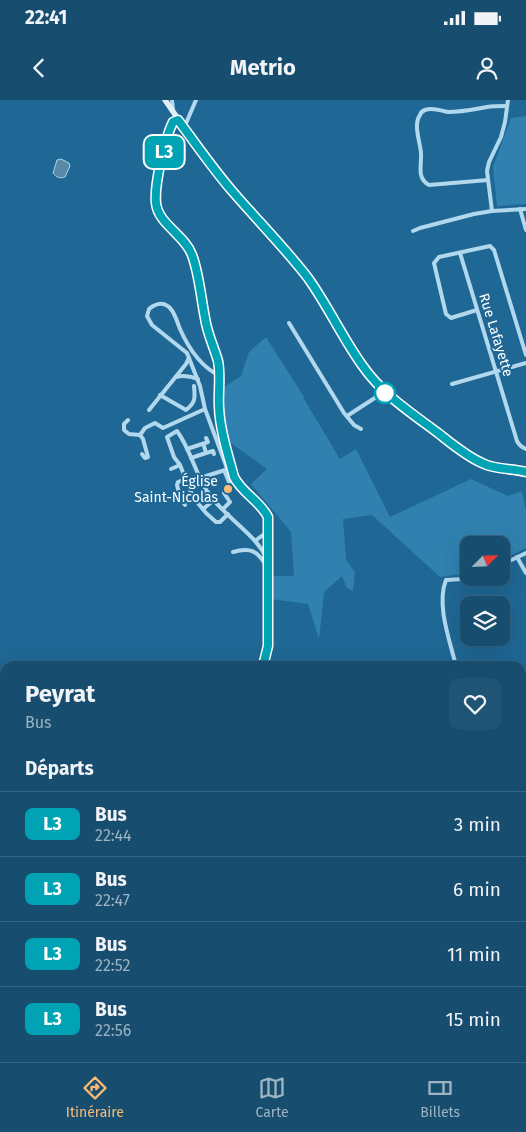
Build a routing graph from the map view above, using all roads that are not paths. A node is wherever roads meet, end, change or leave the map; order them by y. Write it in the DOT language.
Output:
graph roads {
  1 [pos="165,100"];
  2 [pos="172,100"];
  3 [pos="196,100"];
  4 [pos="508,100"];
  5 [pos="507,106"];
  6 [pos="174,113"];
  7 [pos="178,120"];
  8 [pos="184,128"];
  9 [pos="488,180"];
  10 [pos="520,209"];
  11 [pos="526,209"];
  12 [pos="492,211"];
  13 [pos="526,230"];
  14 [pos="413,231"];
  15 [pos="460,253"];
  16 [pos="477,310"];
  17 [pos="289,323"];
  18 [pos="526,355"];
  19 [pos="189,358"];
  20 [pos="526,363"];
  21 [pos="496,372"];
  22 [pos="220,376"];
  23 [pos="174,378"];
  24 [pos="198,379"];
  25 [pos="452,384"];
  26 [pos="194,386"];
  27 [pos="384,392"];
  28 [pos="160,395"];
  29 [pos="205,409"];
  30 [pos="149,410"];
  31 [pos="347,416"];
  32 [pos="128,420"];
  33 [pos="362,429"];
  34 [pos="140,435"];
  35 [pos="206,438"];
  36 [pos="204,446"];
  37 [pos="187,449"];
  38 [pos="526,449"];
  39 [pos="206,453"];
  40 [pos="142,454"];
  41 [pos="214,454"];
  42 [pos="191,458"];
  43 [pos="180,465"];
  44 [pos="171,469"];
  45 [pos="526,472"];
  46 [pos="198,476"];
  47 [pos="230,479"];
  48 [pos="186,480"];
  49 [pos="203,484"];
  50 [pos="190,490"];
  51 [pos="208,492"];
  52 [pos="225,495"];
  53 [pos="194,498"];
  54 [pos="214,500"];
  55 [pos="203,509"];
  56 [pos="223,509"];
  57 [pos="228,514"];
  58 [pos="268,532"];
  59 [pos="255,541"];
  60 [pos="233,552"];
  61 [pos="526,553"];
  62 [pos="517,556"];
  63 [pos="268,560"];
  64 [pos="510,560"];
  65 [pos="268,569"];
  66 [pos="526,573"];
  67 [pos="460,579"];
  68 [pos="265,661"];
  69 [pos="455,661"];
  1 -- 6 [label="main road"];
  2 -- 6 [label="street"];
  3 -- 8 [label="street"];
  4 -- 5 [label="street"];
  5 -- 9 [label="street"];
  5 -- 9 [label="street"];
  6 -- 7 [label="main road"];
  7 -- 8 [label="main road"];
  7 -- 22 [label="street"];
  8 -- 27 [label="main road"];
  9 -- 12 [label="street"];
  10 -- 11 [label="street"];
  10 -- 12 [label="street"];
  10 -- 13 [label="street"];
  12 -- 14 [label="street"];
  15 -- 16 [label="street, Rue Lafayette"];
  15 -- 16 [label="street"];
  15 -- 18 [label="street"];
  16 -- 21 [label="street, Rue Lafayette"];
  17 -- 31 [label="street"];
  19 -- 22 [label="street"];
  19 -- 23 [label="street"];
  19 -- 24 [label="street"];
  20 -- 21 [label="street"];
  21 -- 25 [label="street"];
  21 -- 38 [label="street, Rue Lafayette"];
  22 -- 47 [label="street"];
  23 -- 24 [label="street"];
  23 -- 28 [label="street"];
  24 -- 29 [label="street"];
  26 -- 28 [label="street"];
  27 -- 31 [label="street"];
  27 -- 45 [label="main road"];
  28 -- 30 [label="street"];
  29 -- 34 [label="street"];
  29 -- 47 [label="street"];
  31 -- 33 [label="street"];
  32 -- 34 [label="street"];
  34 -- 40 [label="street"];
  35 -- 37 [label="street"];
  36 -- 39 [label="street"];
  37 -- 42 [label="street"];
  37 -- 43 [label="street"];
  39 -- 41 [label="street"];
  39 -- 42 [label="street"];
  42 -- 46 [label="street"];
  43 -- 44 [label="street"];
  43 -- 48 [label="street"];
  46 -- 47 [label="street"];
  46 -- 49 [label="street"];
  47 -- 58 [label="street"];
  48 -- 50 [label="street"];
  48 -- 53 [label="street"];
  49 -- 50 [label="street"];
  49 -- 51 [label="street"];
  50 -- 53 [label="street"];
  51 -- 53 [label="street"];
  51 -- 54 [label="street"];
  52 -- 56 [label="street"];
  53 -- 55 [label="street"];
  54 -- 55 [label="street"];
  54 -- 56 [label="street"];
  55 -- 57 [label="street"];
  56 -- 57 [label="street"];
  57 -- 59 [label="street"];
  58 -- 59 [label="street"];
  58 -- 63 [label="street"];
  59 -- 63 [label="street"];
  60 -- 65 [label="street"];
  61 -- 62 [label="street"];
  62 -- 64 [label="street"];
  62 -- 66 [label="street"];
  63 -- 65 [label="street"];
  65 -- 68 [label="street"];
  67 -- 69 [label="street"];
}
